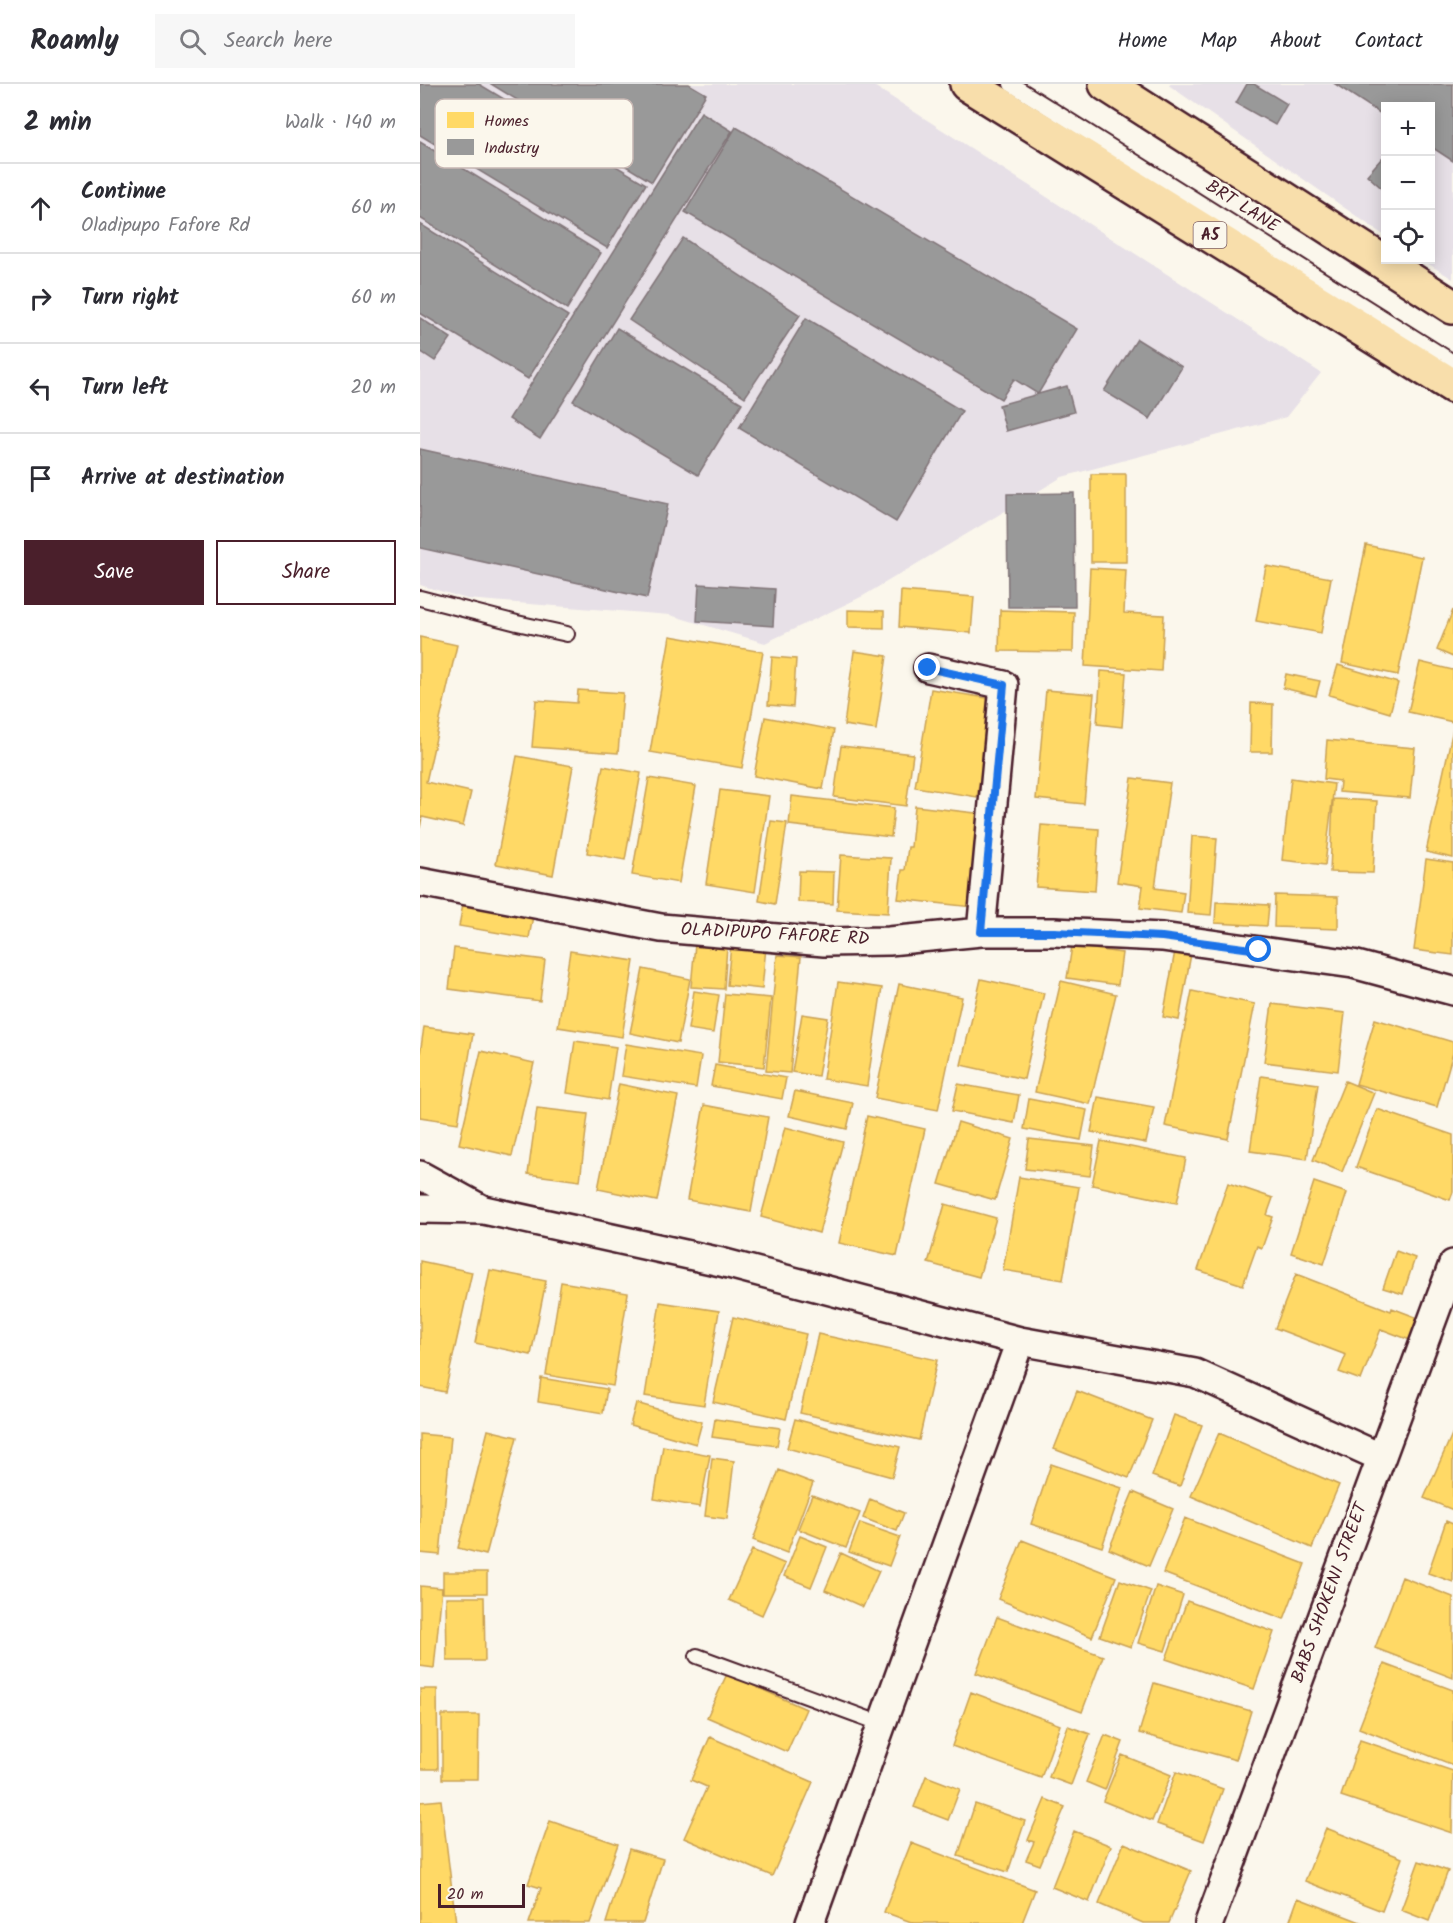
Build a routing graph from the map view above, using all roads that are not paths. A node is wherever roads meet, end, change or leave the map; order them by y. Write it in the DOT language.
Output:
graph roads {
  1 [pos="967,84"];
  2 [pos="1011,84"];
  3 [pos="1106,84"];
  4 [pos="1453,307"];
  5 [pos="1453,362"];
  6 [pos="1453,386"];
  7 [pos="420,598"];
  8 [pos="567,634"];
  9 [pos="928,668"];
  10 [pos="420,882"];
  11 [pos="981,932"];
  12 [pos="1453,991"];
  13 [pos="420,1175"];
  14 [pos="420,1209"];
  15 [pos="484,1210"];
  16 [pos="1453,1264"];
  17 [pos="1020,1341"];
  18 [pos="1380,1457"];
  19 [pos="697,1656"];
  20 [pos="882,1724"];
  21 [pos="810,1923"];
  22 [pos="1209,1923"];
  1 -- 6 [label="highway, A5"];
  2 -- 5 [label="lane, BRT LANE"];
  3 -- 4 [label="highway"];
  7 -- 8 [label="lane"];
  9 -- 11 [label="street"];
  10 -- 11 [label="street, OLADIPUPO FAFORE RD"];
  11 -- 12 [label="street, OLADIPUPO FAFORE RD"];
  13 -- 15 [label="street"];
  14 -- 15 [label="street"];
  15 -- 17 [label="street"];
  16 -- 18 [label="street, BABS SHOKENI STREET"];
  17 -- 18 [label="street"];
  17 -- 20 [label="street"];
  18 -- 22 [label="street, BABS SHOKENI STREET"];
  19 -- 20 [label="lane"];
  20 -- 21 [label="street"];
}
